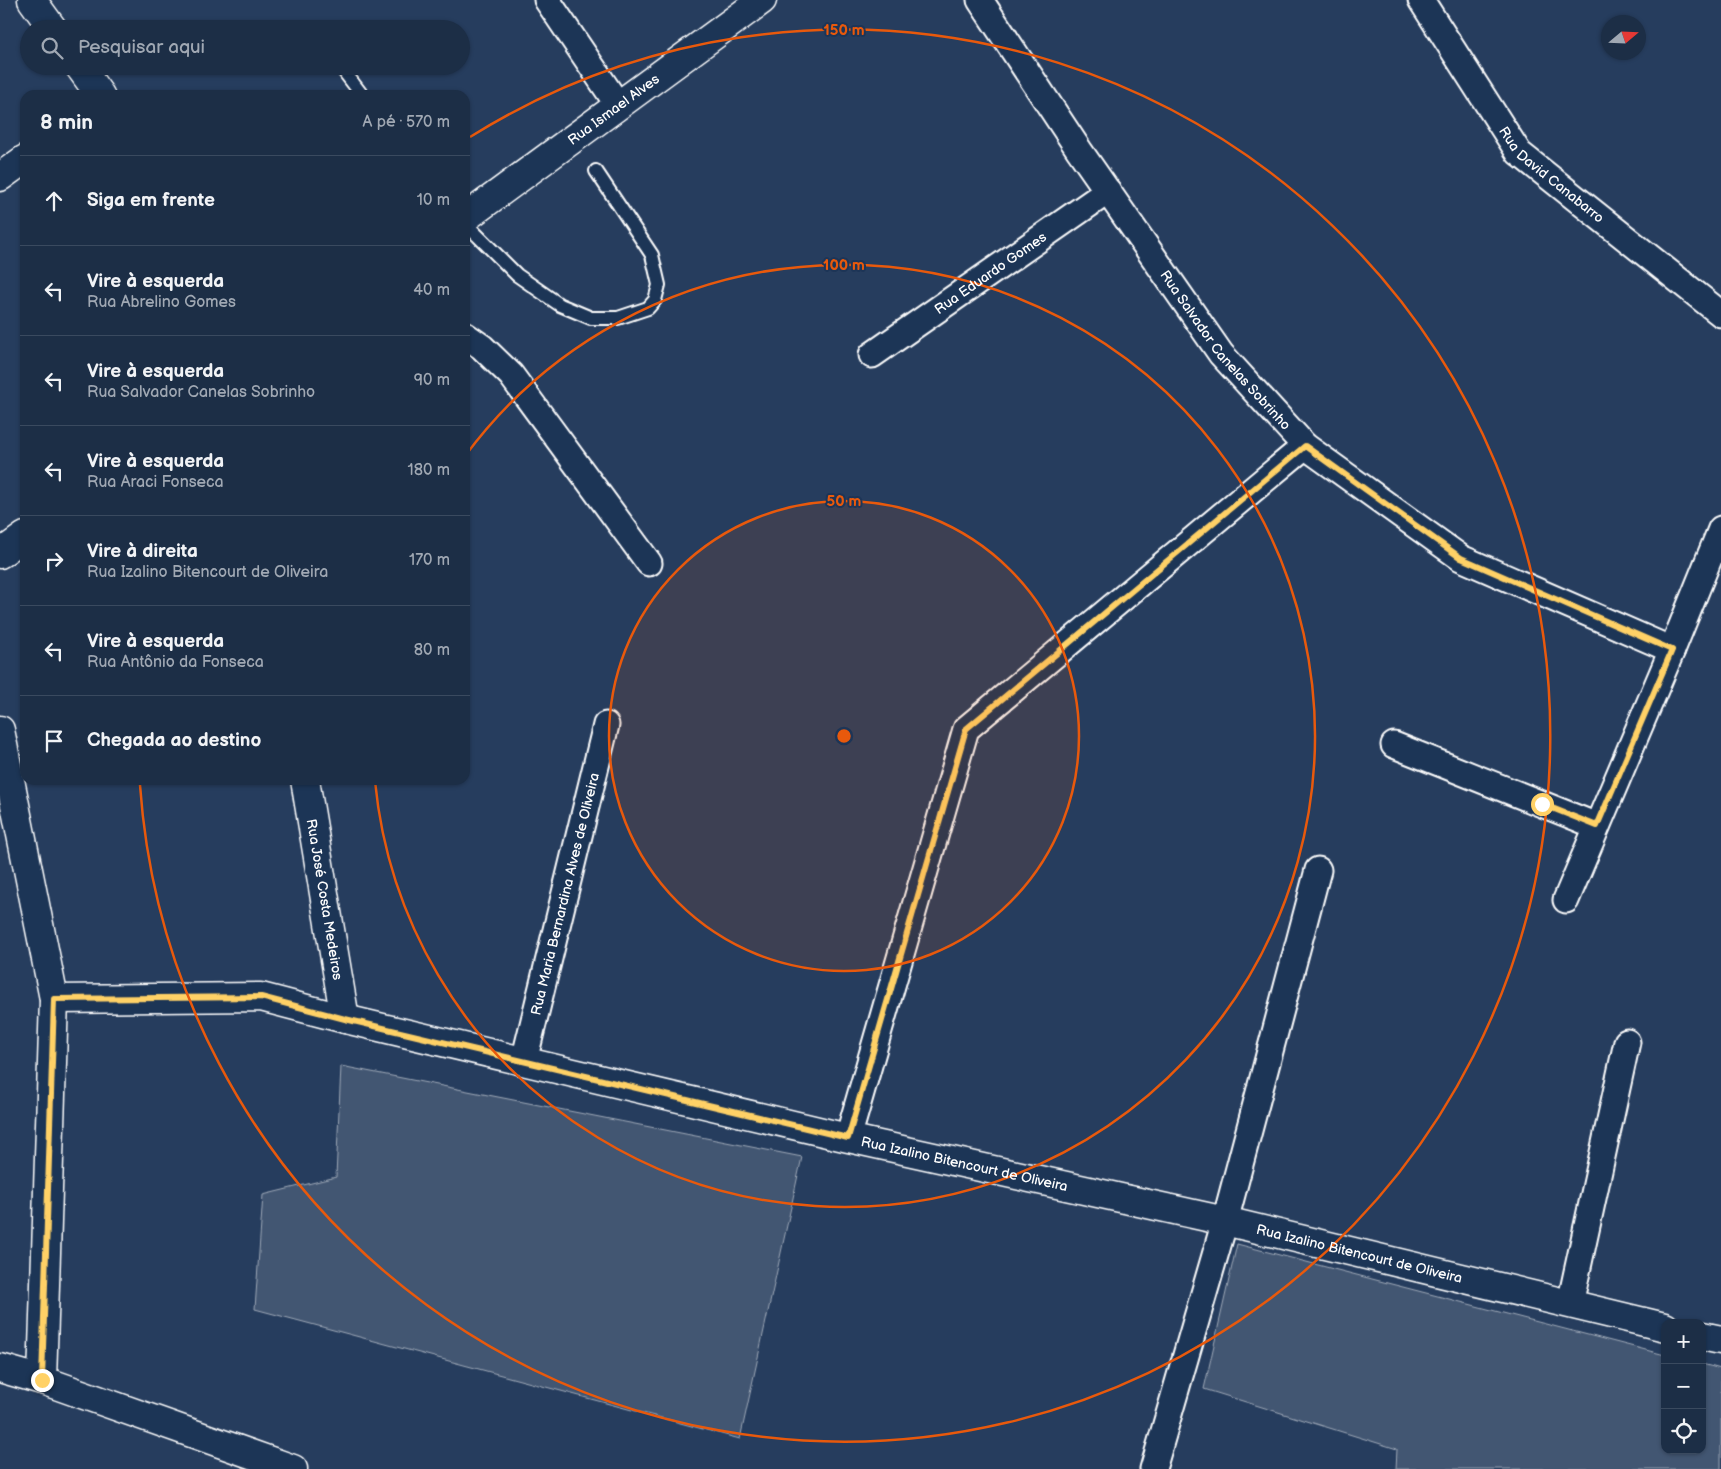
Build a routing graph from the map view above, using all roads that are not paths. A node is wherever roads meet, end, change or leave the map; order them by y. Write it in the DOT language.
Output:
graph roads {
  1 [pos="32,0"];
  2 [pos="547,0"];
  3 [pos="762,0"];
  4 [pos="980,0"];
  5 [pos="1421,0"];
  6 [pos="46,20"];
  7 [pos="86,75"];
  8 [pos="347,75"];
  9 [pos="96,90"];
  10 [pos="358,90"];
  11 [pos="618,105"];
  12 [pos="20,163"];
  13 [pos="596,171"];
  14 [pos="0,177"];
  15 [pos="1108,191"];
  16 [pos="470,214"];
  17 [pos="470,228"];
  18 [pos="1721,314"];
  19 [pos="470,339"];
  20 [pos="872,355"];
  21 [pos="1305,446"];
  22 [pos="1721,529"];
  23 [pos="20,540"];
  24 [pos="0,554"];
  25 [pos="649,563"];
  26 [pos="1672,650"];
  27 [pos="606,725"];
  28 [pos="0,730"];
  29 [pos="1394,745"];
  30 [pos="306,785"];
  31 [pos="1597,826"];
  32 [pos="1318,870"];
  33 [pos="1566,900"];
  34 [pos="54,999"];
  35 [pos="345,1019"];
  36 [pos="1627,1042"];
  37 [pos="524,1061"];
  38 [pos="848,1138"];
  39 [pos="1224,1220"];
  40 [pos="1570,1304"];
  41 [pos="1661,1326"];
  42 [pos="1706,1337"];
  43 [pos="1721,1340"];
  44 [pos="0,1368"];
  45 [pos="42,1380"];
  46 [pos="293,1469"];
  47 [pos="1153,1469"];
  1 -- 6 [label="street"];
  2 -- 11 [label="street"];
  3 -- 11 [label="street, Rua Ismael Alves"];
  4 -- 15 [label="street, Rua Salvador Canelas Sobrinho"];
  5 -- 18 [label="street, Rua David Canabarro"];
  7 -- 9 [label="street"];
  8 -- 10 [label="lane"];
  11 -- 16 [label="street, Rua Ismael Alves"];
  12 -- 14 [label="street"];
  13 -- 17 [label="lane"];
  15 -- 20 [label="street, Rua Eduardo Gomes"];
  15 -- 21 [label="street, Rua Salvador Canelas Sobrinho"];
  19 -- 25 [label="street"];
  21 -- 26 [label="street, Rua Salvador Canelas Sobrinho"];
  21 -- 38 [label="street"];
  22 -- 26 [label="street"];
  23 -- 24 [label="street"];
  26 -- 31 [label="street"];
  27 -- 37 [label="street, Rua Maria Bernardina Alves de Oliveira"];
  28 -- 34 [label="street"];
  29 -- 31 [label="street"];
  30 -- 35 [label="street, Rua José Costa Medeiros"];
  31 -- 33 [label="street"];
  32 -- 39 [label="street"];
  34 -- 35 [label="street, Rua Izalino Bitencourt de Oliveira"];
  34 -- 45 [label="street"];
  35 -- 37 [label="street, Rua Izalino Bitencourt de Oliveira"];
  36 -- 40 [label="street"];
  37 -- 38 [label="street, Rua Izalino Bitencourt de Oliveira"];
  38 -- 39 [label="street, Rua Izalino Bitencourt de Oliveira"];
  39 -- 40 [label="street, Rua Izalino Bitencourt de Oliveira"];
  39 -- 47 [label="street"];
  40 -- 41 [label="street, Rua Izalino Bitencourt de Oliveira"];
  42 -- 43 [label="street"];
  44 -- 45 [label="street"];
  45 -- 46 [label="street"];
}
